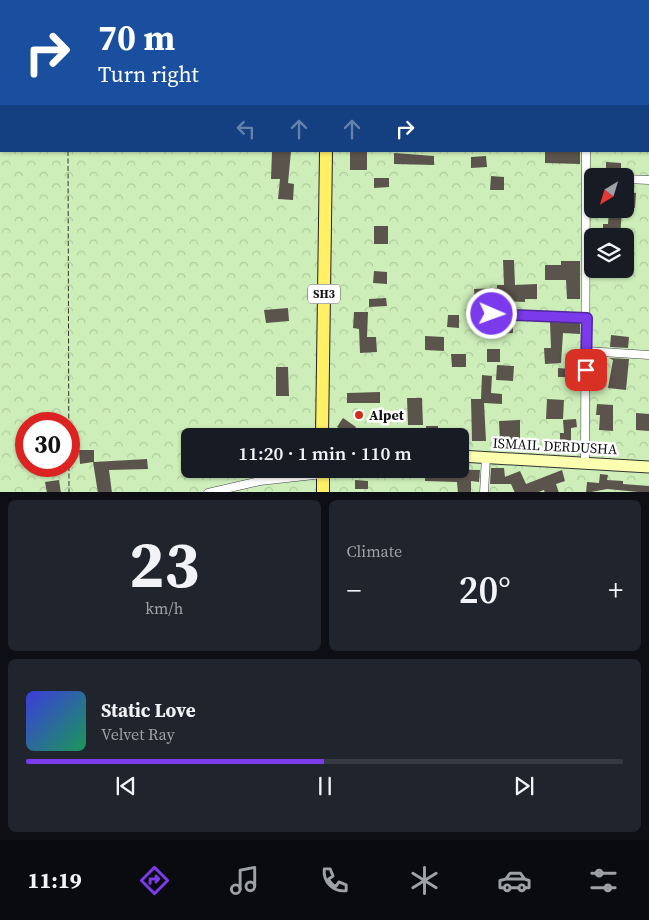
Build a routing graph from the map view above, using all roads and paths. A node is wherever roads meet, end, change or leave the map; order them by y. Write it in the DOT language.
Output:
graph roads {
  1 [pos="68,152"];
  2 [pos="326,152"];
  3 [pos="586,152"];
  4 [pos="588,168"];
  5 [pos="634,179"];
  6 [pos="649,180"];
  7 [pos="588,218"];
  8 [pos="492,314"];
  9 [pos="587,318"];
  10 [pos="586,351"];
  11 [pos="649,355"];
  12 [pos="322,428"];
  13 [pos="469,456"];
  14 [pos="486,457"];
  15 [pos="585,463"];
  16 [pos="649,467"];
  17 [pos="285,478"];
  18 [pos="323,478"];
  19 [pos="69,492"];
  20 [pos="208,492"];
  21 [pos="323,492"];
  22 [pos="484,492"];
  1 -- 19 [label="path"];
  2 -- 12 [label="main road, SH3"];
  3 -- 4 [label="street"];
  5 -- 6 [label="street"];
  7 -- 9 [label="street"];
  8 -- 9 [label="street"];
  9 -- 10 [label="street"];
  10 -- 11 [label="street"];
  10 -- 15 [label="street"];
  13 -- 14 [label="main road, ISMAIL DERDUSHA"];
  14 -- 15 [label="main road, ISMAIL DERDUSHA"];
  14 -- 22 [label="street"];
  15 -- 16 [label="main road, ISMAIL DERDUSHA"];
  17 -- 20 [label="street"];
  18 -- 21 [label="main road"];
}
